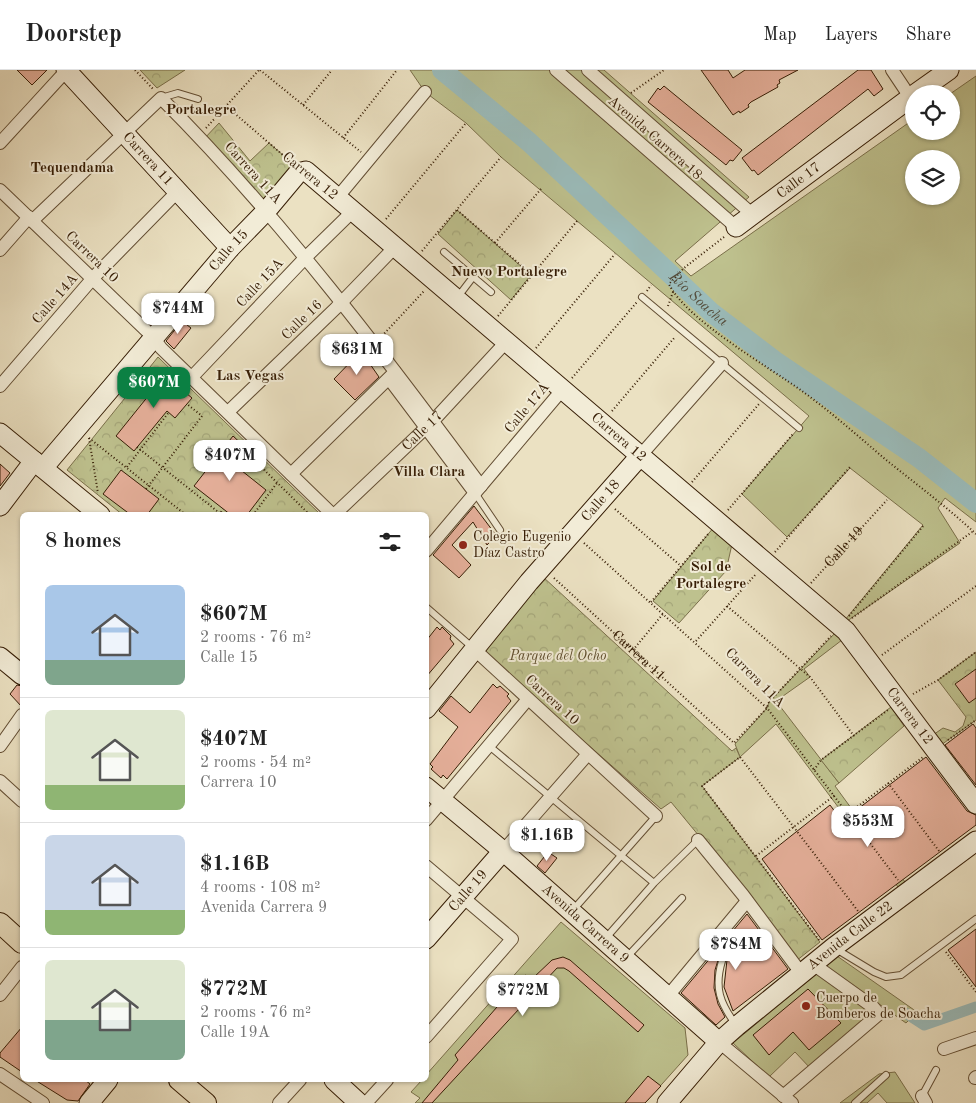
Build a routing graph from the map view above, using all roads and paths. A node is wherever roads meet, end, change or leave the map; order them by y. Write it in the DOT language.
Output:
graph roads {
  1 [pos="66,70"];
  2 [pos="135,70"];
  3 [pos="260,70"];
  4 [pos="332,70"];
  5 [pos="398,70"];
  6 [pos="556,70"];
  7 [pos="588,70"];
  8 [pos="664,70"];
  9 [pos="892,70"];
  10 [pos="949,70"];
  11 [pos="905,85"];
  12 [pos="927,85"];
  13 [pos="425,92"];
  14 [pos="162,98"];
  15 [pos="198,99"];
  16 [pos="622,100"];
  17 [pos="905,101"];
  18 [pos="303,105"];
  19 [pos="226,106"];
  20 [pos="466,123"];
  21 [pos="125,132"];
  22 [pos="199,136"];
  23 [pos="343,138"];
  24 [pos="0,143"];
  25 [pos="501,158"];
  26 [pos="369,159"];
  27 [pos="302,171"];
  28 [pos="541,189"];
  29 [pos="0,190"];
  30 [pos="178,191"];
  31 [pos="337,198"];
  32 [pos="267,210"];
  33 [pos="457,210"];
  34 [pos="353,211"];
  35 [pos="752,214"];
  36 [pos="31,219"];
  37 [pos="577,222"];
  38 [pos="736,227"];
  39 [pos="376,231"];
  40 [pos="495,244"];
  41 [pos="395,247"];
  42 [pos="230,248"];
  43 [pos="0,250"];
  44 [pos="444,252"];
  45 [pos="615,254"];
  46 [pos="304,258"];
  47 [pos="413,262"];
  48 [pos="532,275"];
  49 [pos="473,277"];
  50 [pos="93,278"];
  51 [pos="434,280"];
  52 [pos="651,285"];
  53 [pos="491,292"];
  54 [pos="673,292"];
  55 [pos="642,297"];
  56 [pos="456,299"];
  57 [pos="338,306"];
  58 [pos="664,315"];
  59 [pos="489,327"];
  60 [pos="682,329"];
  61 [pos="153,337"];
  62 [pos="506,342"];
  63 [pos="371,347"];
  64 [pos="526,359"];
  65 [pos="722,363"];
  66 [pos="392,375"];
  67 [pos="192,377"];
  68 [pos="0,386"];
  69 [pos="562,390"];
  70 [pos="764,398"];
  71 [pos="187,404"];
  72 [pos="169,412"];
  73 [pos="228,412"];
  74 [pos="601,423"];
  75 [pos="430,424"];
  76 [pos="798,428"];
  77 [pos="0,433"];
  78 [pos="138,447"];
  79 [pos="140,450"];
  80 [pos="244,450"];
  81 [pos="640,456"];
  82 [pos="127,467"];
  83 [pos="163,467"];
  84 [pos="43,468"];
  85 [pos="291,474"];
  86 [pos="277,483"];
  87 [pos="150,485"];
  88 [pos="146,489"];
  89 [pos="478,489"];
  90 [pos="683,492"];
  91 [pos="98,494"];
  92 [pos="603,499"];
  93 [pos="887,500"];
  94 [pos="0,506"];
  95 [pos="223,509"];
  96 [pos="96,512"];
  97 [pos="182,512"];
  98 [pos="216,512"];
  99 [pos="222,512"];
  100 [pos="255,512"];
  101 [pos="307,512"];
  102 [pos="330,512"];
  103 [pos="336,512"];
  104 [pos="924,525"];
  105 [pos="500,530"];
  106 [pos="973,531"];
  107 [pos="573,533"];
  108 [pos="976,534"];
  109 [pos="429,547"];
  110 [pos="681,566"];
  111 [pos="543,568"];
  112 [pos="976,586"];
  113 [pos="801,593"];
  114 [pos="727,606"];
  115 [pos="429,610"];
  116 [pos="664,614"];
  117 [pos="840,626"];
  118 [pos="474,649"];
  119 [pos="633,650"];
  120 [pos="0,657"];
  121 [pos="870,664"];
  122 [pos="802,668"];
  123 [pos="20,673"];
  124 [pos="528,699"];
  125 [pos="429,705"];
  126 [pos="767,708"];
  127 [pos="20,718"];
  128 [pos="976,720"];
  129 [pos="854,736"];
  130 [pos="488,745"];
  131 [pos="0,746"];
  132 [pos="934,749"];
  133 [pos="588,754"];
  134 [pos="0,781"];
  135 [pos="888,783"];
  136 [pos="429,790"];
  137 [pos="834,795"];
  138 [pos="553,796"];
  139 [pos="20,799"];
  140 [pos="442,801"];
  141 [pos="976,804"];
  142 [pos="848,813"];
  143 [pos="429,816"];
  144 [pos="656,816"];
  145 [pos="794,827"];
  146 [pos="698,840"];
  147 [pos="976,841"];
  148 [pos="504,851"];
  149 [pos="621,855"];
  150 [pos="756,856"];
  151 [pos="947,862"];
  152 [pos="429,869"];
  153 [pos="654,883"];
  154 [pos="908,893"];
  155 [pos="463,897"];
  156 [pos="682,898"];
  157 [pos="747,901"];
  158 [pos="571,912"];
  159 [pos="976,919"];
  160 [pos="0,923"];
  161 [pos="867,923"];
  162 [pos="429,936"];
  163 [pos="20,940"];
  164 [pos="604,940"];
  165 [pos="941,945"];
  166 [pos="625,959"];
  167 [pos="819,959"];
  168 [pos="722,962"];
  169 [pos="20,970"];
  170 [pos="975,990"];
  171 [pos="0,995"];
  172 [pos="668,996"];
  173 [pos="737,1026"];
  174 [pos="429,1030"];
  175 [pos="976,1038"];
  176 [pos="719,1042"];
  177 [pos="944,1049"];
  178 [pos="936,1070"];
  179 [pos="0,1074"];
  180 [pos="886,1076"];
  181 [pos="106,1082"];
  182 [pos="181,1082"];
  183 [pos="298,1082"];
  184 [pos="336,1082"];
  185 [pos="385,1082"];
  186 [pos="788,1099"];
  187 [pos="924,1100"];
  188 [pos="43,1103"];
  189 [pos="89,1103"];
  190 [pos="206,1103"];
  191 [pos="279,1103"];
  192 [pos="359,1103"];
  193 [pos="366,1103"];
  194 [pos="667,1103"];
  195 [pos="855,1103"];
  1 -- 21 [label="street, Carrera 11"];
  1 -- 24 [label="street"];
  2 -- 14 [label="path"];
  3 -- 18 [label="path"];
  3 -- 19 [label="path"];
  4 -- 18 [label="path"];
  5 -- 23 [label="path"];
  6 -- 38 [label="street, Avenida Carrera 18"];
  7 -- 16 [label="street, Avenida Carrera 18"];
  8 -- 16 [label="path"];
  9 -- 11 [label="street"];
  10 -- 12 [label="street, Calle 17"];
  13 -- 26 [label="street"];
  14 -- 15 [label="lane"];
  14 -- 21 [label="street"];
  14 -- 22 [label="street, Carrera 11A"];
  16 -- 35 [label="street, Avenida Carrera 18"];
  17 -- 35 [label="street, Calle 17"];
  18 -- 23 [label="path"];
  19 -- 22 [label="path"];
  19 -- 27 [label="path, Carrera 12"];
  20 -- 39 [label="path"];
  21 -- 30 [label="street, Carrera 11"];
  21 -- 36 [label="street"];
  22 -- 32 [label="street, Carrera 11A"];
  23 -- 26 [label="path"];
  25 -- 33 [label="path"];
  26 -- 31 [label="street"];
  27 -- 31 [label="street, Carrera 12"];
  27 -- 32 [label="street, Calle 15"];
  28 -- 40 [label="path"];
  29 -- 36 [label="street, Carrera 10"];
  30 -- 42 [label="street, Carrera 11"];
  30 -- 50 [label="street, Calle 14A"];
  31 -- 34 [label="street, Carrera 12"];
  32 -- 42 [label="street, Calle 15"];
  32 -- 46 [label="street, Carrera 11A"];
  33 -- 40 [label="path"];
  33 -- 47 [label="path"];
  34 -- 39 [label="street, Carrera 12"];
  34 -- 46 [label="street, Calle 15A"];
  35 -- 38 [label="street, Calle 17"];
  36 -- 43 [label="street"];
  36 -- 50 [label="street, Carrera 10"];
  37 -- 48 [label="path"];
  38 -- 54 [label="path"];
  39 -- 41 [label="street, Carrera 12"];
  40 -- 48 [label="path"];
  41 -- 47 [label="street, Carrera 12"];
  41 -- 57 [label="street, Calle 16"];
  42 -- 61 [label="street, Calle 15"];
  44 -- 49 [label="lane"];
  45 -- 64 [label="path"];
  46 -- 57 [label="street, Carrera 11A"];
  46 -- 67 [label="street, Calle 15A"];
  47 -- 51 [label="street, Carrera 12"];
  48 -- 59 [label="path"];
  49 -- 53 [label="lane"];
  49 -- 56 [label="lane"];
  50 -- 61 [label="street, Carrera 10"];
  50 -- 68 [label="street, Calle 14A"];
  51 -- 56 [label="street, Carrera 12"];
  51 -- 63 [label="path"];
  52 -- 55 [label="path, Calle 17A"];
  54 -- 58 [label="path"];
  54 -- 106 [label="path"];
  55 -- 58 [label="lane"];
  55 -- 69 [label="path, Calle 17A"];
  56 -- 59 [label="street, Carrera 12"];
  57 -- 63 [label="street"];
  57 -- 73 [label="street, Calle 16"];
  58 -- 60 [label="lane"];
  59 -- 62 [label="street, Carrera 12"];
  60 -- 65 [label="lane"];
  60 -- 74 [label="path"];
  61 -- 67 [label="street, Carrera 10"];
  61 -- 84 [label="street, Calle 15"];
  62 -- 64 [label="street, Carrera 12"];
  62 -- 75 [label="street, Calle 17"];
  63 -- 66 [label="street"];
  64 -- 69 [label="street, Carrera 12"];
  65 -- 70 [label="lane"];
  65 -- 81 [label="street, Calle 18"];
  66 -- 75 [label="street"];
  66 -- 85 [label="street"];
  67 -- 73 [label="street, Carrera 10"];
  69 -- 74 [label="street, Carrera 12"];
  69 -- 89 [label="street, Calle 17A"];
  70 -- 76 [label="lane"];
  70 -- 90 [label="path"];
  71 -- 83 [label="path"];
  72 -- 79 [label="path"];
  73 -- 85 [label="street, Carrera 10"];
  74 -- 81 [label="street, Carrera 12"];
  75 -- 89 [label="street"];
  75 -- 103 [label="street, Calle 17"];
  77 -- 84 [label="street"];
  78 -- 79 [label="path"];
  79 -- 82 [label="path"];
  79 -- 83 [label="path"];
  80 -- 86 [label="path"];
  81 -- 90 [label="street, Carrera 12"];
  81 -- 92 [label="street, Calle 18"];
  82 -- 87 [label="path"];
  82 -- 91 [label="path"];
  83 -- 87 [label="path"];
  83 -- 98 [label="path"];
  84 -- 94 [label="street, Calle 15"];
  84 -- 96 [label="street"];
  85 -- 102 [label="street, Carrera 10"];
  86 -- 100 [label="path"];
  86 -- 101 [label="path"];
  87 -- 88 [label="path"];
  87 -- 97 [label="path"];
  89 -- 105 [label="lane"];
  89 -- 109 [label="street, Calle 17A"];
  90 -- 113 [label="street, Carrera 12"];
  92 -- 107 [label="street, Calle 18"];
  92 -- 110 [label="path"];
  93 -- 113 [label="path, Calle 19"];
  95 -- 99 [label="path"];
  104 -- 117 [label="path"];
  106 -- 108 [label="path"];
  106 -- 117 [label="path"];
  107 -- 111 [label="street, Calle 18"];
  107 -- 116 [label="path, Carrera 11A"];
  111 -- 118 [label="street, Calle 18"];
  111 -- 119 [label="path, Carrera 11"];
  112 -- 121 [label="path"];
  113 -- 117 [label="street, Carrera 12"];
  114 -- 122 [label="path"];
  115 -- 118 [label="lane, Carrera 10"];
  116 -- 119 [label="path"];
  116 -- 126 [label="path, Carrera 11A"];
  117 -- 121 [label="street, Carrera 12"];
  117 -- 122 [label="path"];
  118 -- 124 [label="street, Carrera 10"];
  118 -- 125 [label="street, Calle 18"];
  119 -- 126 [label="path, Carrera 11"];
  120 -- 123 [label="street"];
  121 -- 132 [label="street, Carrera 12"];
  122 -- 126 [label="path"];
  122 -- 129 [label="path"];
  124 -- 130 [label="street"];
  124 -- 133 [label="street, Carrera 10"];
  126 -- 137 [label="path, Carrera 11A"];
  127 -- 131 [label="street"];
  128 -- 132 [label="path"];
  130 -- 138 [label="lane"];
  130 -- 140 [label="street"];
  132 -- 135 [label="path"];
  132 -- 141 [label="street, Carrera 12"];
  133 -- 138 [label="street, Calle 19"];
  133 -- 144 [label="street, Carrera 10"];
  134 -- 139 [label="street"];
  135 -- 142 [label="path"];
  135 -- 151 [label="path"];
  136 -- 140 [label="street, Avenida Carrera 9"];
  137 -- 142 [label="path, Carrera 11A"];
  137 -- 145 [label="path"];
  138 -- 148 [label="street, Calle 19"];
  138 -- 149 [label="lane"];
  140 -- 143 [label="street"];
  140 -- 148 [label="street, Avenida Carrera 9"];
  142 -- 154 [label="path, Carrera 11A"];
  144 -- 149 [label="lane"];
  145 -- 150 [label="path"];
  145 -- 150 [label="path"];
  145 -- 161 [label="path"];
  146 -- 153 [label="lane"];
  146 -- 157 [label="street"];
  147 -- 151 [label="street, Avenida Calle 22"];
  148 -- 155 [label="street, Calle 19"];
  148 -- 158 [label="street, Avenida Carrera 9"];
  149 -- 153 [label="lane"];
  149 -- 158 [label="lane"];
  150 -- 167 [label="path"];
  151 -- 154 [label="street, Avenida Calle 22"];
  152 -- 155 [label="street"];
  153 -- 164 [label="lane"];
  154 -- 161 [label="street, Avenida Calle 22"];
  155 -- 162 [label="street, Calle 19"];
  155 -- 174 [label="street"];
  156 -- 166 [label="lane"];
  157 -- 167 [label="street"];
  157 -- 172 [label="street"];
  158 -- 164 [label="street, Avenida Carrera 9"];
  159 -- 165 [label="lane"];
  160 -- 163 [label="main road"];
  161 -- 167 [label="street, Avenida Calle 22"];
  164 -- 166 [label="street, Avenida Carrera 9"];
  165 -- 167 [label="lane"];
  165 -- 170 [label="path"];
  166 -- 172 [label="street, Avenida Carrera 9"];
  167 -- 173 [label="street, Avenida Calle 22"];
  167 -- 186 [label="street"];
  168 -- 173 [label="lane"];
  169 -- 171 [label="street"];
  172 -- 176 [label="street, Avenida Carrera 9"];
  173 -- 176 [label="street, Avenida Calle 22"];
  175 -- 177 [label="street"];
  176 -- 186 [label="street"];
  176 -- 194 [label="street, Avenida Calle 22"];
  178 -- 187 [label="lane"];
  179 -- 188 [label="street"];
  180 -- 195 [label="lane"];
  181 -- 189 [label="street"];
  182 -- 190 [label="main road"];
  183 -- 191 [label="street"];
  184 -- 192 [label="street"];
  185 -- 193 [label="street"];
}
